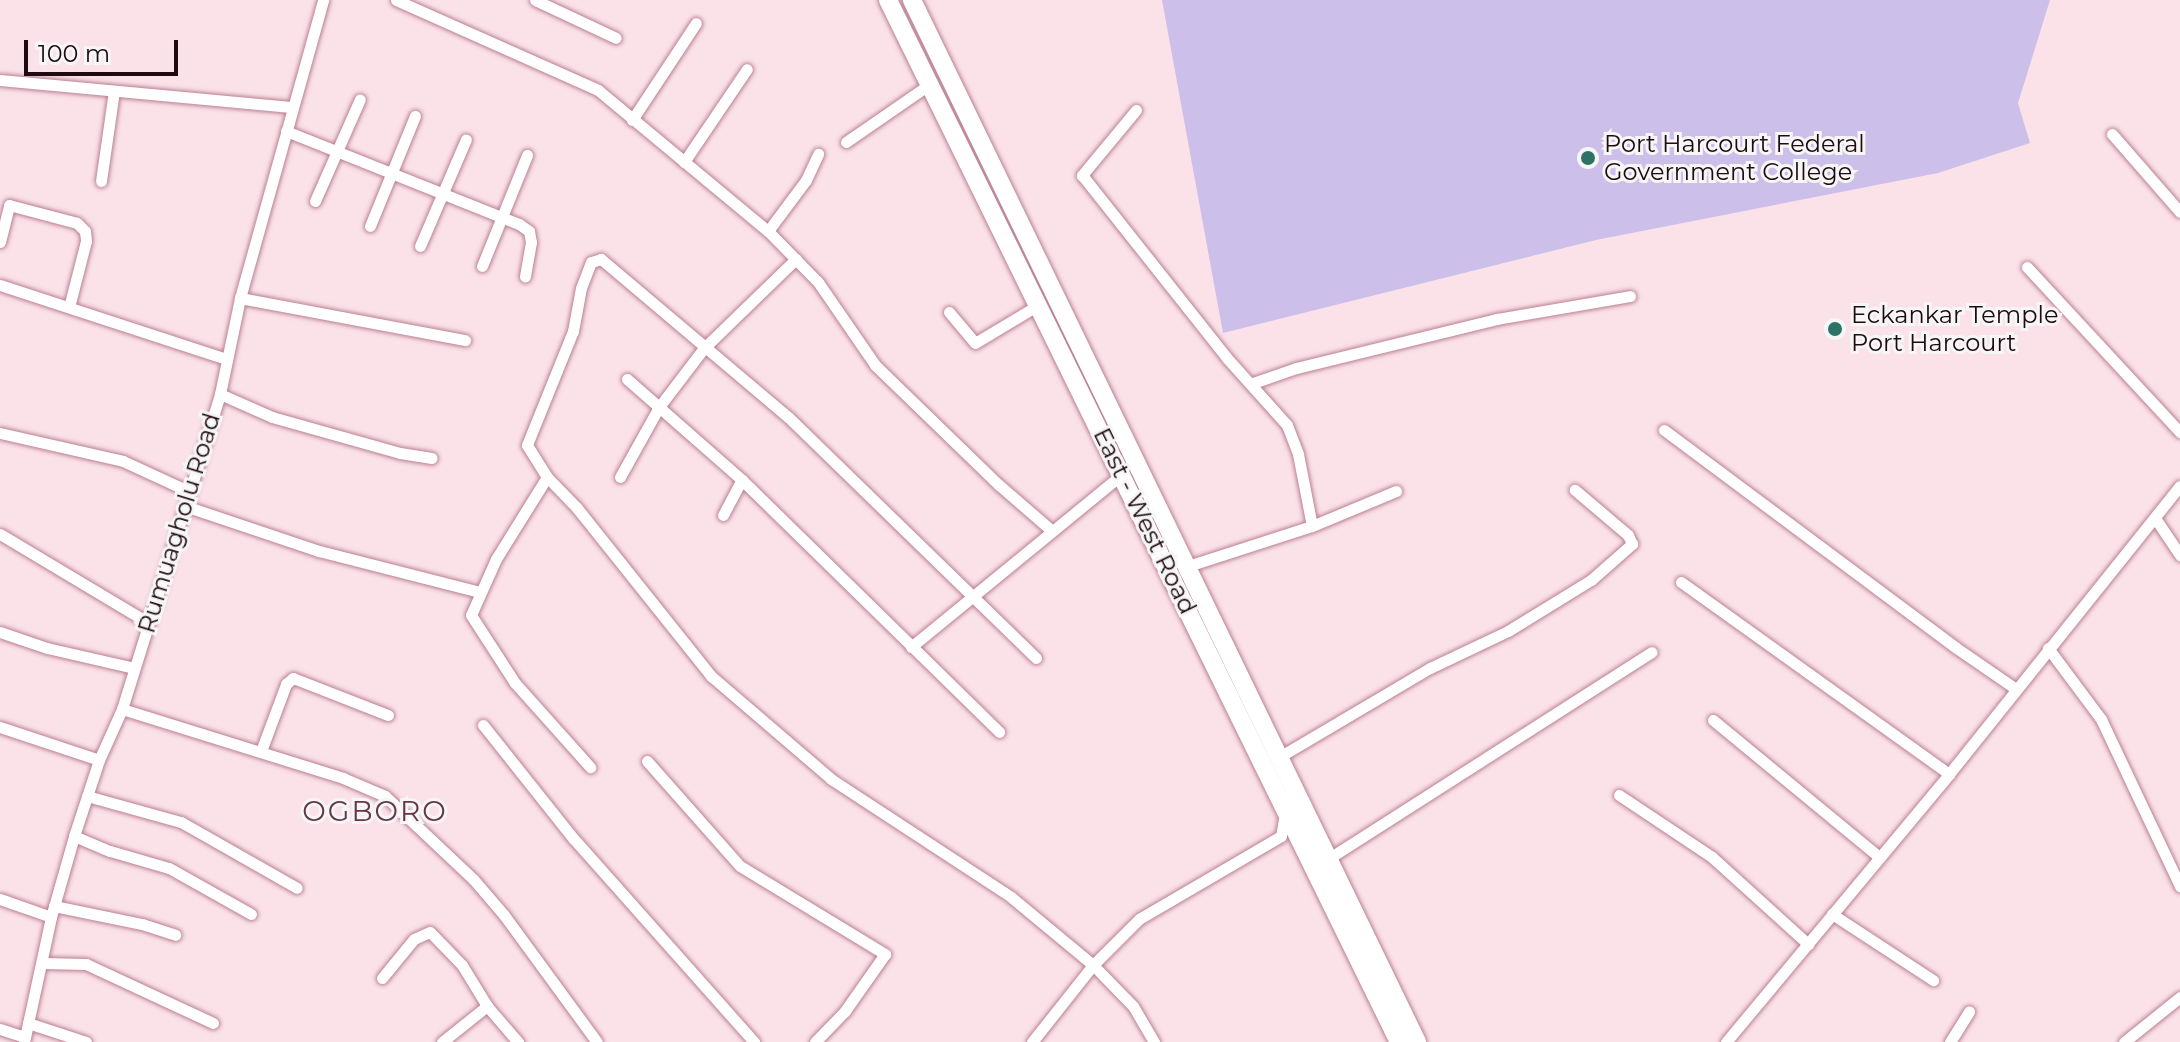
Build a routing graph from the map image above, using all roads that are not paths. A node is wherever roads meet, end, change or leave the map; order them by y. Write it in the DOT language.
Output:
graph roads {
  1 [pos="396,0"];
  2 [pos="535,0"];
  3 [pos="888,0"];
  4 [pos="912,0"];
  5 [pos="319,1"];
  6 [pos="696,23"];
  7 [pos="616,38"];
  8 [pos="747,69"];
  9 [pos="0,80"];
  10 [pos="930,84"];
  11 [pos="114,91"];
  12 [pos="360,99"];
  13 [pos="291,107"];
  14 [pos="1136,110"];
  15 [pos="415,116"];
  16 [pos="632,120"];
  17 [pos="286,131"];
  18 [pos="2112,134"];
  19 [pos="466,139"];
  20 [pos="846,142"];
  21 [pos="337,151"];
  22 [pos="818,154"];
  23 [pos="527,155"];
  24 [pos="684,162"];
  25 [pos="391,172"];
  26 [pos="101,181"];
  27 [pos="444,192"];
  28 [pos="315,201"];
  29 [pos="2180,212"];
  30 [pos="502,217"];
  31 [pos="370,226"];
  32 [pos="768,231"];
  33 [pos="0,242"];
  34 [pos="420,246"];
  35 [pos="796,259"];
  36 [pos="482,266"];
  37 [pos="2027,267"];
  38 [pos="525,276"];
  39 [pos="0,285"];
  40 [pos="1630,296"];
  41 [pos="240,298"];
  42 [pos="1040,304"];
  43 [pos="69,307"];
  44 [pos="949,312"];
  45 [pos="465,340"];
  46 [pos="704,348"];
  47 [pos="227,359"];
  48 [pos="627,379"];
  49 [pos="1253,383"];
  50 [pos="220,394"];
  51 [pos="659,407"];
  52 [pos="1664,430"];
  53 [pos="2180,432"];
  54 [pos="0,433"];
  55 [pos="432,458"];
  56 [pos="1122,474"];
  57 [pos="547,477"];
  58 [pos="620,477"];
  59 [pos="742,480"];
  60 [pos="2180,486"];
  61 [pos="1575,490"];
  62 [pos="1396,491"];
  63 [pos="190,492"];
  64 [pos="185,506"];
  65 [pos="723,515"];
  66 [pos="2155,518"];
  67 [pos="1312,526"];
  68 [pos="1051,530"];
  69 [pos="0,534"];
  70 [pos="2180,555"];
  71 [pos="1188,566"];
  72 [pos="1681,582"];
  73 [pos="480,592"];
  74 [pos="972,595"];
  75 [pos="147,622"];
  76 [pos="0,632"];
  77 [pos="911,647"];
  78 [pos="2048,648"];
  79 [pos="1652,652"];
  80 [pos="1036,658"];
  81 [pos="134,668"];
  82 [pos="2016,689"];
  83 [pos="122,709"];
  84 [pos="388,715"];
  85 [pos="1713,720"];
  86 [pos="483,725"];
  87 [pos="0,727"];
  88 [pos="999,732"];
  89 [pos="261,751"];
  90 [pos="1281,756"];
  91 [pos="99,760"];
  92 [pos="647,761"];
  93 [pos="590,767"];
  94 [pos="1949,774"];
  95 [pos="1619,795"];
  96 [pos="87,796"];
  97 [pos="1292,806"];
  98 [pos="74,836"];
  99 [pos="1879,857"];
  100 [pos="1328,859"];
  101 [pos="2180,886"];
  102 [pos="297,888"];
  103 [pos="0,899"];
  104 [pos="52,912"];
  105 [pos="251,914"];
  106 [pos="1832,914"];
  107 [pos="175,935"];
  108 [pos="1808,944"];
  109 [pos="43,963"];
  110 [pos="1093,965"];
  111 [pos="382,978"];
  112 [pos="1933,980"];
  113 [pos="2180,997"];
  114 [pos="487,1006"];
  115 [pos="1969,1011"];
  116 [pos="28,1023"];
  117 [pos="213,1023"];
  118 [pos="0,1029"];
  119 [pos="25,1039"];
  120 [pos="86,1042"];
  121 [pos="442,1042"];
  122 [pos="518,1042"];
  123 [pos="597,1042"];
  124 [pos="754,1042"];
  125 [pos="815,1042"];
  126 [pos="1032,1042"];
  127 [pos="1154,1042"];
  128 [pos="1399,1042"];
  129 [pos="1417,1042"];
  130 [pos="1726,1042"];
  131 [pos="1950,1042"];
  132 [pos="2124,1042"];
  1 -- 16 [label="street"];
  2 -- 7 [label="street"];
  3 -- 10 [label="main road, East - West Road"];
  4 -- 71 [label="main road, East - West Road"];
  5 -- 13 [label="street, Rumuagholu Road"];
  6 -- 16 [label="street"];
  8 -- 24 [label="street"];
  9 -- 11 [label="street"];
  10 -- 20 [label="street"];
  10 -- 42 [label="main road, East - West Road"];
  11 -- 13 [label="street"];
  11 -- 26 [label="street"];
  12 -- 21 [label="street"];
  13 -- 17 [label="street, Rumuagholu Road"];
  14 -- 49 [label="street"];
  15 -- 25 [label="street"];
  16 -- 24 [label="street"];
  17 -- 21 [label="street"];
  17 -- 41 [label="street, Rumuagholu Road"];
  18 -- 29 [label="street"];
  19 -- 27 [label="street"];
  21 -- 25 [label="street"];
  21 -- 28 [label="street"];
  22 -- 32 [label="street"];
  23 -- 30 [label="street"];
  24 -- 32 [label="street"];
  25 -- 27 [label="street"];
  25 -- 31 [label="street"];
  27 -- 30 [label="street"];
  27 -- 34 [label="street"];
  30 -- 36 [label="street"];
  30 -- 38 [label="street"];
  32 -- 35 [label="street"];
  33 -- 43 [label="street"];
  35 -- 46 [label="street"];
  35 -- 68 [label="street"];
  37 -- 53 [label="street"];
  39 -- 43 [label="street"];
  40 -- 49 [label="street"];
  41 -- 45 [label="street"];
  41 -- 47 [label="street, Rumuagholu Road"];
  42 -- 44 [label="street"];
  42 -- 56 [label="main road, East - West Road"];
  43 -- 47 [label="street"];
  46 -- 51 [label="street"];
  46 -- 57 [label="street"];
  46 -- 74 [label="street"];
  47 -- 50 [label="street, Rumuagholu Road"];
  48 -- 51 [label="street"];
  49 -- 67 [label="street"];
  50 -- 55 [label="street"];
  50 -- 63 [label="street, Rumuagholu Road"];
  51 -- 58 [label="street"];
  51 -- 59 [label="street"];
  52 -- 82 [label="street"];
  54 -- 63 [label="street"];
  56 -- 68 [label="street"];
  56 -- 97 [label="main road, East - West Road"];
  57 -- 73 [label="street"];
  57 -- 110 [label="street"];
  59 -- 65 [label="street"];
  59 -- 77 [label="street"];
  60 -- 66 [label="street"];
  61 -- 90 [label="street"];
  62 -- 67 [label="street"];
  63 -- 64 [label="street, Rumuagholu Road"];
  64 -- 73 [label="street"];
  64 -- 75 [label="street, Rumuagholu Road"];
  66 -- 70 [label="street"];
  66 -- 78 [label="street"];
  67 -- 71 [label="street"];
  68 -- 74 [label="street"];
  69 -- 75 [label="street"];
  71 -- 90 [label="main road, East - West Road"];
  72 -- 94 [label="street"];
  73 -- 93 [label="street"];
  74 -- 77 [label="street"];
  74 -- 80 [label="street"];
  75 -- 81 [label="street, Rumuagholu Road"];
  76 -- 81 [label="street"];
  77 -- 88 [label="street"];
  78 -- 82 [label="street"];
  78 -- 101 [label="street"];
  79 -- 100 [label="street"];
  81 -- 83 [label="street, Rumuagholu Road"];
  82 -- 94 [label="street"];
  83 -- 89 [label="street"];
  83 -- 91 [label="street, Rumuagholu Road"];
  84 -- 89 [label="street"];
  85 -- 99 [label="street"];
  86 -- 124 [label="street"];
  87 -- 91 [label="street"];
  89 -- 123 [label="street"];
  90 -- 97 [label="main road, East - West Road"];
  91 -- 96 [label="street, Rumuagholu Road"];
  92 -- 125 [label="street"];
  94 -- 99 [label="street"];
  95 -- 108 [label="street"];
  96 -- 98 [label="street, Rumuagholu Road"];
  96 -- 102 [label="street"];
  97 -- 100 [label="main road, East - West Road"];
  97 -- 110 [label="street"];
  97 -- 128 [label="main road, East - West Road"];
  98 -- 104 [label="street, Rumuagholu Road"];
  98 -- 105 [label="street"];
  99 -- 106 [label="street"];
  100 -- 129 [label="main road, East - West Road"];
  103 -- 104 [label="street"];
  104 -- 107 [label="street"];
  104 -- 109 [label="street, Rumuagholu Road"];
  106 -- 108 [label="street"];
  106 -- 112 [label="street"];
  108 -- 130 [label="street"];
  109 -- 116 [label="street, Rumuagholu Road"];
  109 -- 117 [label="street"];
  110 -- 126 [label="street"];
  110 -- 127 [label="street"];
  111 -- 114 [label="street"];
  113 -- 132 [label="street"];
  114 -- 121 [label="street"];
  114 -- 122 [label="street"];
  115 -- 131 [label="street"];
  116 -- 119 [label="street, Rumuagholu Road"];
  116 -- 120 [label="street"];
  118 -- 119 [label="street"];
}
